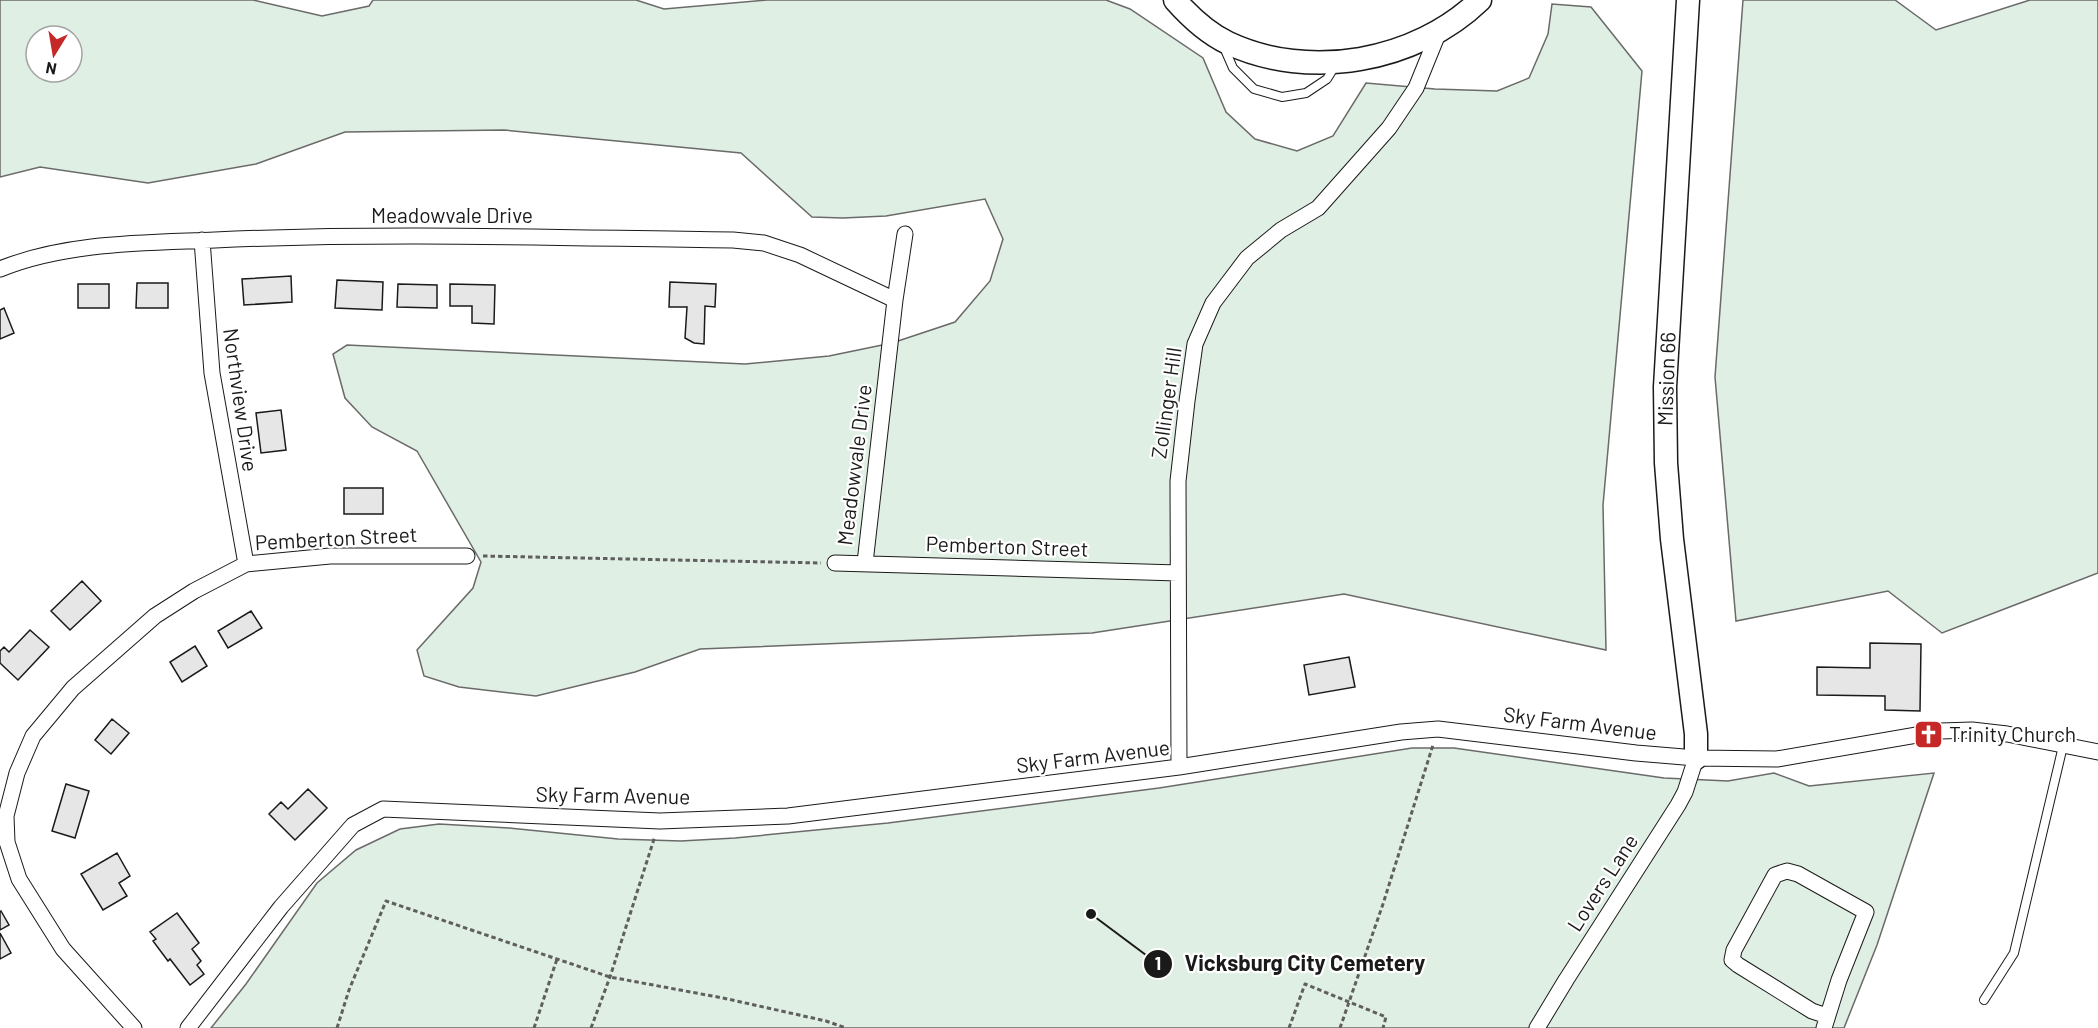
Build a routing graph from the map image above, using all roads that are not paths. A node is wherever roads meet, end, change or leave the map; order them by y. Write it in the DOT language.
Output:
graph roads {
  1 [pos="1175,0"];
  2 [pos="1480,0"];
  3 [pos="1688,0"];
  4 [pos="1440,29"];
  5 [pos="1227,42"];
  6 [pos="1337,62"];
  7 [pos="905,234"];
  8 [pos="202,240"];
  9 [pos="0,269"];
  10 [pos="895,300"];
  11 [pos="467,556"];
  12 [pos="835,563"];
  13 [pos="865,563"];
  14 [pos="246,564"];
  15 [pos="1178,573"];
  16 [pos="2063,746"];
  17 [pos="2098,752"];
  18 [pos="1696,758"];
  19 [pos="1179,767"];
  20 [pos="1984,1000"];
  21 [pos="1826,1022"];
  22 [pos="134,1028"];
  23 [pos="188,1028"];
  24 [pos="1537,1028"];
  1 -- 5 [label="street"];
  2 -- 4 [label="street"];
  3 -- 18 [label="street, Mission 66"];
  4 -- 6 [label="street"];
  4 -- 15 [label="street, Zollinger Hill"];
  5 -- 6 [label="street"];
  5 -- 6 [label="lane"];
  7 -- 10 [label="street, Meadowvale Drive"];
  8 -- 9 [label="street, Meadowvale Drive"];
  8 -- 10 [label="street, Meadowvale Drive"];
  8 -- 14 [label="street, Northview Drive"];
  10 -- 13 [label="street, Meadowvale Drive"];
  11 -- 14 [label="street, Pemberton Street"];
  12 -- 13 [label="street, Pemberton Street"];
  13 -- 15 [label="street, Pemberton Street"];
  14 -- 22 [label="street, Pemberton Street"];
  15 -- 19 [label="street, Zollinger Hill"];
  16 -- 17 [label="street, Sky Farm Avenue"];
  16 -- 18 [label="street, Sky Farm Avenue"];
  16 -- 20 [label="lane"];
  18 -- 19 [label="street, Sky Farm Avenue"];
  18 -- 24 [label="street, Lovers Lane"];
  19 -- 23 [label="street, Sky Farm Avenue"];
  21 -- 21 [label="street"];
}
